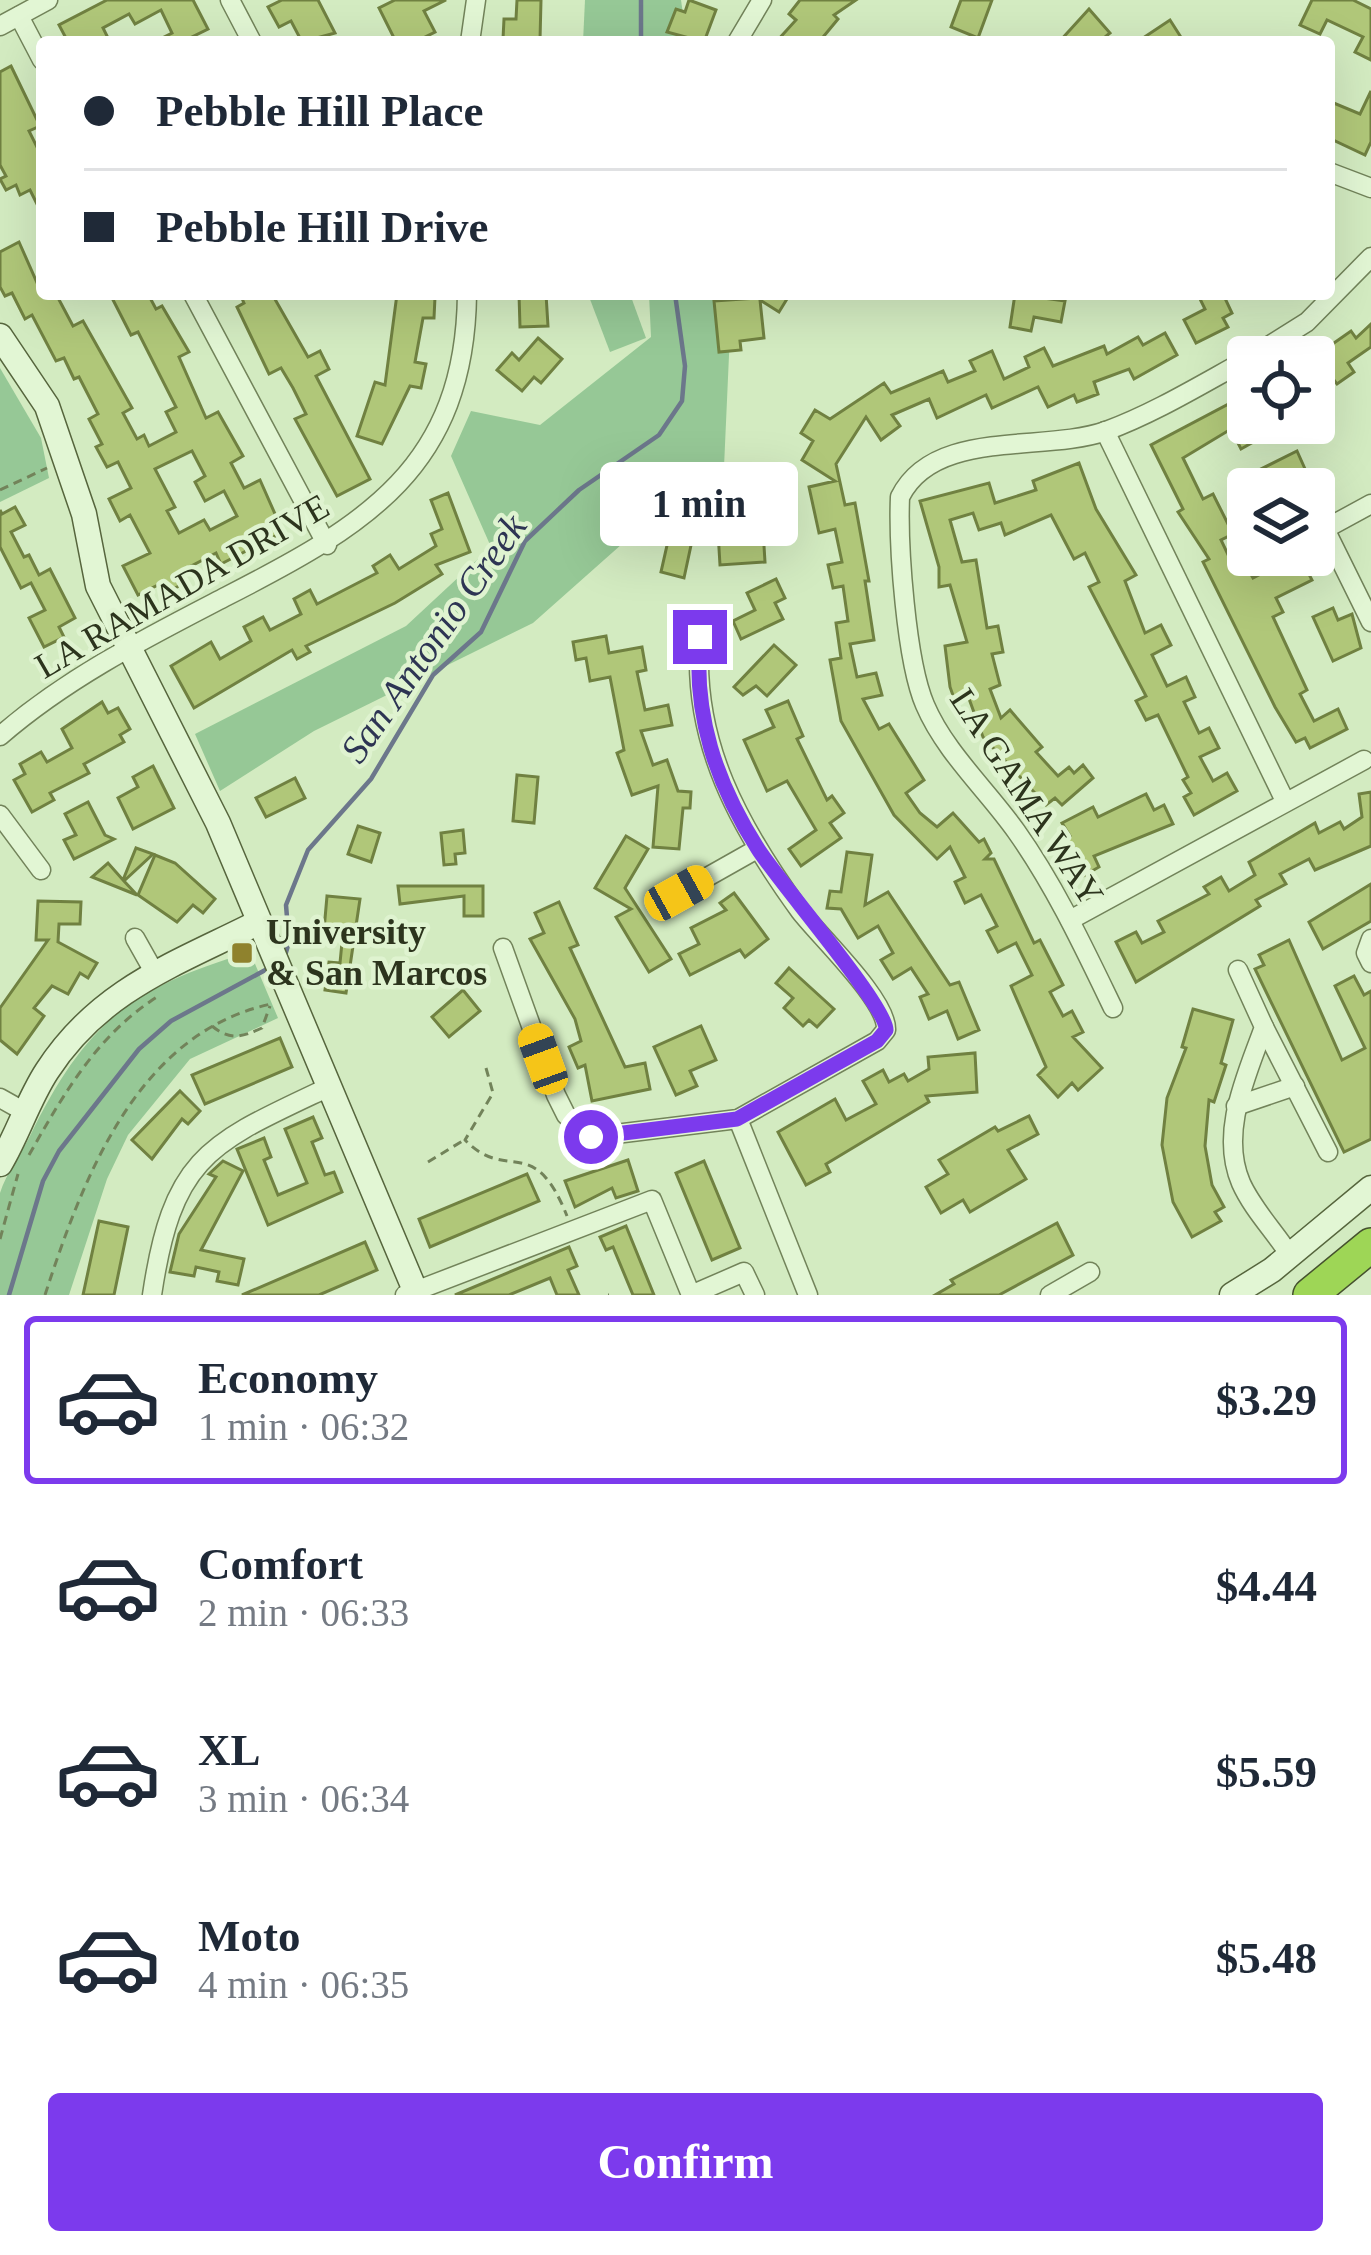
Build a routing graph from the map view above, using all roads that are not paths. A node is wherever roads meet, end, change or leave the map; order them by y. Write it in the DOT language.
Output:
graph roads {
  1 [pos="48,0"];
  2 [pos="230,0"];
  3 [pos="476,0"];
  4 [pos="762,0"];
  5 [pos="19,16"];
  6 [pos="0,26"];
  7 [pos="249,36"];
  8 [pos="471,36"];
  9 [pos="741,36"];
  10 [pos="36,48"];
  11 [pos="1335,174"];
  12 [pos="1371,188"];
  13 [pos="1371,257"];
  14 [pos="1335,294"];
  15 [pos="196,300"];
  16 [pos="467,300"];
  17 [pos="1329,300"];
  18 [pos="0,336"];
  19 [pos="1285,336"];
  20 [pos="1227,370"];
  21 [pos="1105,431"];
  22 [pos="1371,504"];
  23 [pos="327,545"];
  24 [pos="1371,622"];
  25 [pos="700,637"];
  26 [pos="128,648"];
  27 [pos="0,736"];
  28 [pos="1364,760"];
  29 [pos="1285,801"];
  30 [pos="0,814"];
  31 [pos="758,849"];
  32 [pos="41,870"];
  33 [pos="679,893"];
  34 [pos="1070,920"];
  35 [pos="259,922"];
  36 [pos="136,938"];
  37 [pos="1371,940"];
  38 [pos="503,948"];
  39 [pos="1371,963"];
  40 [pos="1238,970"];
  41 [pos="160,981"];
  42 [pos="1113,1008"];
  43 [pos="1264,1027"];
  44 [pos="331,1086"];
  45 [pos="1294,1086"];
  46 [pos="0,1098"];
  47 [pos="1236,1106"];
  48 [pos="25,1112"];
  49 [pos="737,1119"];
  50 [pos="1328,1152"];
  51 [pos="0,1164"];
  52 [pos="1371,1187"];
  53 [pos="1371,1245"];
  54 [pos="1289,1254"];
  55 [pos="1371,1257"];
  56 [pos="1090,1272"];
  57 [pos="413,1294"];
  58 [pos="152,1295"];
  59 [pos="755,1295"];
  60 [pos="808,1295"];
  61 [pos="1050,1295"];
  62 [pos="1232,1295"];
  63 [pos="1315,1295"];
  1 -- 5 [label="street"];
  2 -- 7 [label="street"];
  3 -- 8 [label="street"];
  4 -- 9 [label="street"];
  5 -- 6 [label="street"];
  5 -- 10 [label="street"];
  11 -- 12 [label="street"];
  13 -- 14 [label="street, LA GAMA WAY"];
  15 -- 23 [label="street"];
  16 -- 23 [label="street, LA RAMADA DRIVE"];
  17 -- 19 [label="street, LA GAMA WAY"];
  18 -- 26 [label="street"];
  20 -- 21 [label="street, LA GAMA WAY"];
  21 -- 29 [label="street"];
  21 -- 34 [label="street, LA GAMA WAY"];
  22 -- 24 [label="street"];
  23 -- 26 [label="street, LA RAMADA DRIVE"];
  25 -- 31 [label="street"];
  26 -- 27 [label="street, LA RAMADA DRIVE"];
  26 -- 35 [label="street"];
  28 -- 29 [label="street"];
  29 -- 34 [label="street"];
  30 -- 32 [label="street"];
  31 -- 33 [label="street"];
  31 -- 49 [label="street"];
  34 -- 42 [label="street, LA GAMA WAY"];
  35 -- 41 [label="street"];
  35 -- 44 [label="street"];
  36 -- 41 [label="street"];
  37 -- 39 [label="street"];
  38 -- 49 [label="street"];
  40 -- 43 [label="street"];
  41 -- 48 [label="street"];
  43 -- 45 [label="street"];
  43 -- 47 [label="street"];
  44 -- 57 [label="street"];
  44 -- 58 [label="street"];
  45 -- 47 [label="street"];
  45 -- 50 [label="street"];
  46 -- 48 [label="street"];
  47 -- 54 [label="street"];
  48 -- 51 [label="street"];
  49 -- 60 [label="street"];
  52 -- 54 [label="street"];
  53 -- 63 [label="highway"];
  54 -- 62 [label="street"];
  55 -- 63 [label="highway"];
  56 -- 61 [label="street"];
  57 -- 59 [label="street"];
}
